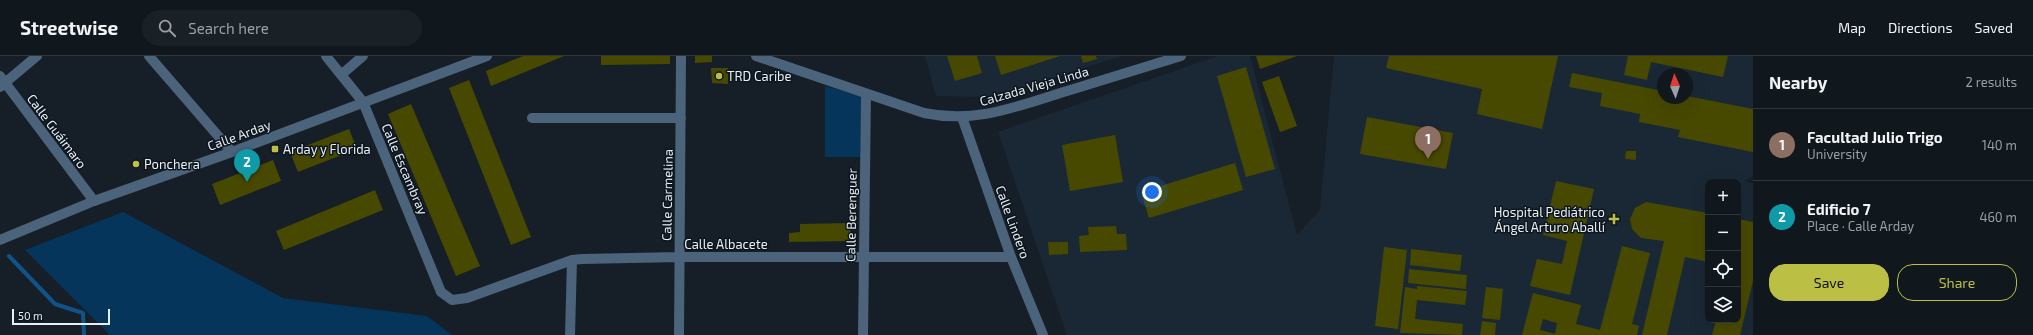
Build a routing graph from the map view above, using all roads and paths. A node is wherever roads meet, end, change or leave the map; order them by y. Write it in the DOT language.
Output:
graph roads {
  1 [pos="37,56"];
  2 [pos="149,56"];
  3 [pos="326,56"];
  4 [pos="363,56"];
  5 [pos="487,56"];
  6 [pos="681,56"];
  7 [pos="756,56"];
  8 [pos="1181,56"];
  9 [pos="342,75"];
  10 [pos="2,82"];
  11 [pos="866,95"];
  12 [pos="363,102"];
  13 [pos="532,118"];
  14 [pos="681,118"];
  15 [pos="962,118"];
  16 [pos="232,152"];
  17 [pos="94,201"];
  18 [pos="0,240"];
  19 [pos="679,257"];
  20 [pos="1011,257"];
  21 [pos="864,258"];
  22 [pos="572,260"];
  23 [pos="448,299"];
  24 [pos="570,335"];
  25 [pos="679,335"];
  26 [pos="863,335"];
  27 [pos="1043,335"];
  1 -- 10 [label="street"];
  2 -- 16 [label="street"];
  3 -- 9 [label="street, Calle Escambray"];
  4 -- 9 [label="street"];
  5 -- 12 [label="street, Calle Arday"];
  6 -- 14 [label="street, Calle Carmelina"];
  7 -- 11 [label="street, Calzada Vieja Linda"];
  8 -- 15 [label="street, Calzada Vieja Linda"];
  9 -- 12 [label="street, Calle Escambray"];
  10 -- 17 [label="street, Calle Guáimaro"];
  11 -- 15 [label="street, Calzada Vieja Linda"];
  11 -- 21 [label="street, Calle Berenguer"];
  12 -- 16 [label="street, Calle Arday"];
  12 -- 23 [label="street, Calle Escambray"];
  13 -- 14 [label="street"];
  14 -- 19 [label="street, Calle Carmelina"];
  15 -- 20 [label="street, Calle Lindero"];
  16 -- 17 [label="street, Calle Arday"];
  17 -- 18 [label="street, Calle Arday"];
  19 -- 21 [label="street, Calle Albacete"];
  19 -- 22 [label="street, Calle Albacete"];
  19 -- 25 [label="street, Calle Carmelina"];
  20 -- 21 [label="street, Calle Albacete"];
  20 -- 27 [label="street, Calle Lindero"];
  21 -- 26 [label="street, Calle Berenguer"];
  22 -- 23 [label="street, Calle Albacete"];
  22 -- 24 [label="street"];
}
